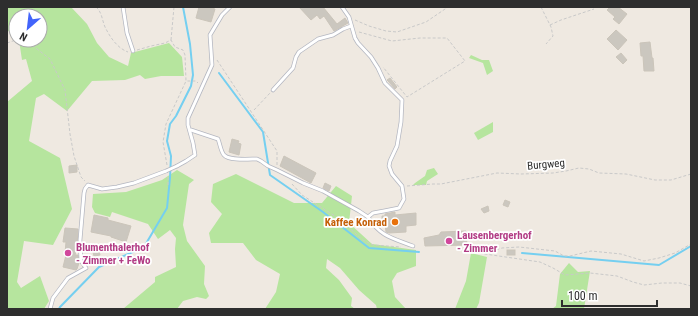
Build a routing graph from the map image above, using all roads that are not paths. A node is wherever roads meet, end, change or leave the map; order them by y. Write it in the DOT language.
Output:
graph roads {
  1 [pos="123,7"];
  2 [pos="230,7"];
  3 [pos="342,7"];
  4 [pos="351,26"];
  5 [pos="133,51"];
  6 [pos="274,90"];
  7 [pos="190,130"];
  8 [pos="368,218"];
  9 [pos="413,246"];
  10 [pos="50,309"];
  1 -- 5 [label="lane"];
  2 -- 7 [label="lane"];
  3 -- 4 [label="lane"];
  4 -- 6 [label="lane"];
  4 -- 8 [label="lane"];
  7 -- 8 [label="lane"];
  7 -- 10 [label="lane, bridge"];
  8 -- 9 [label="lane"];
}
